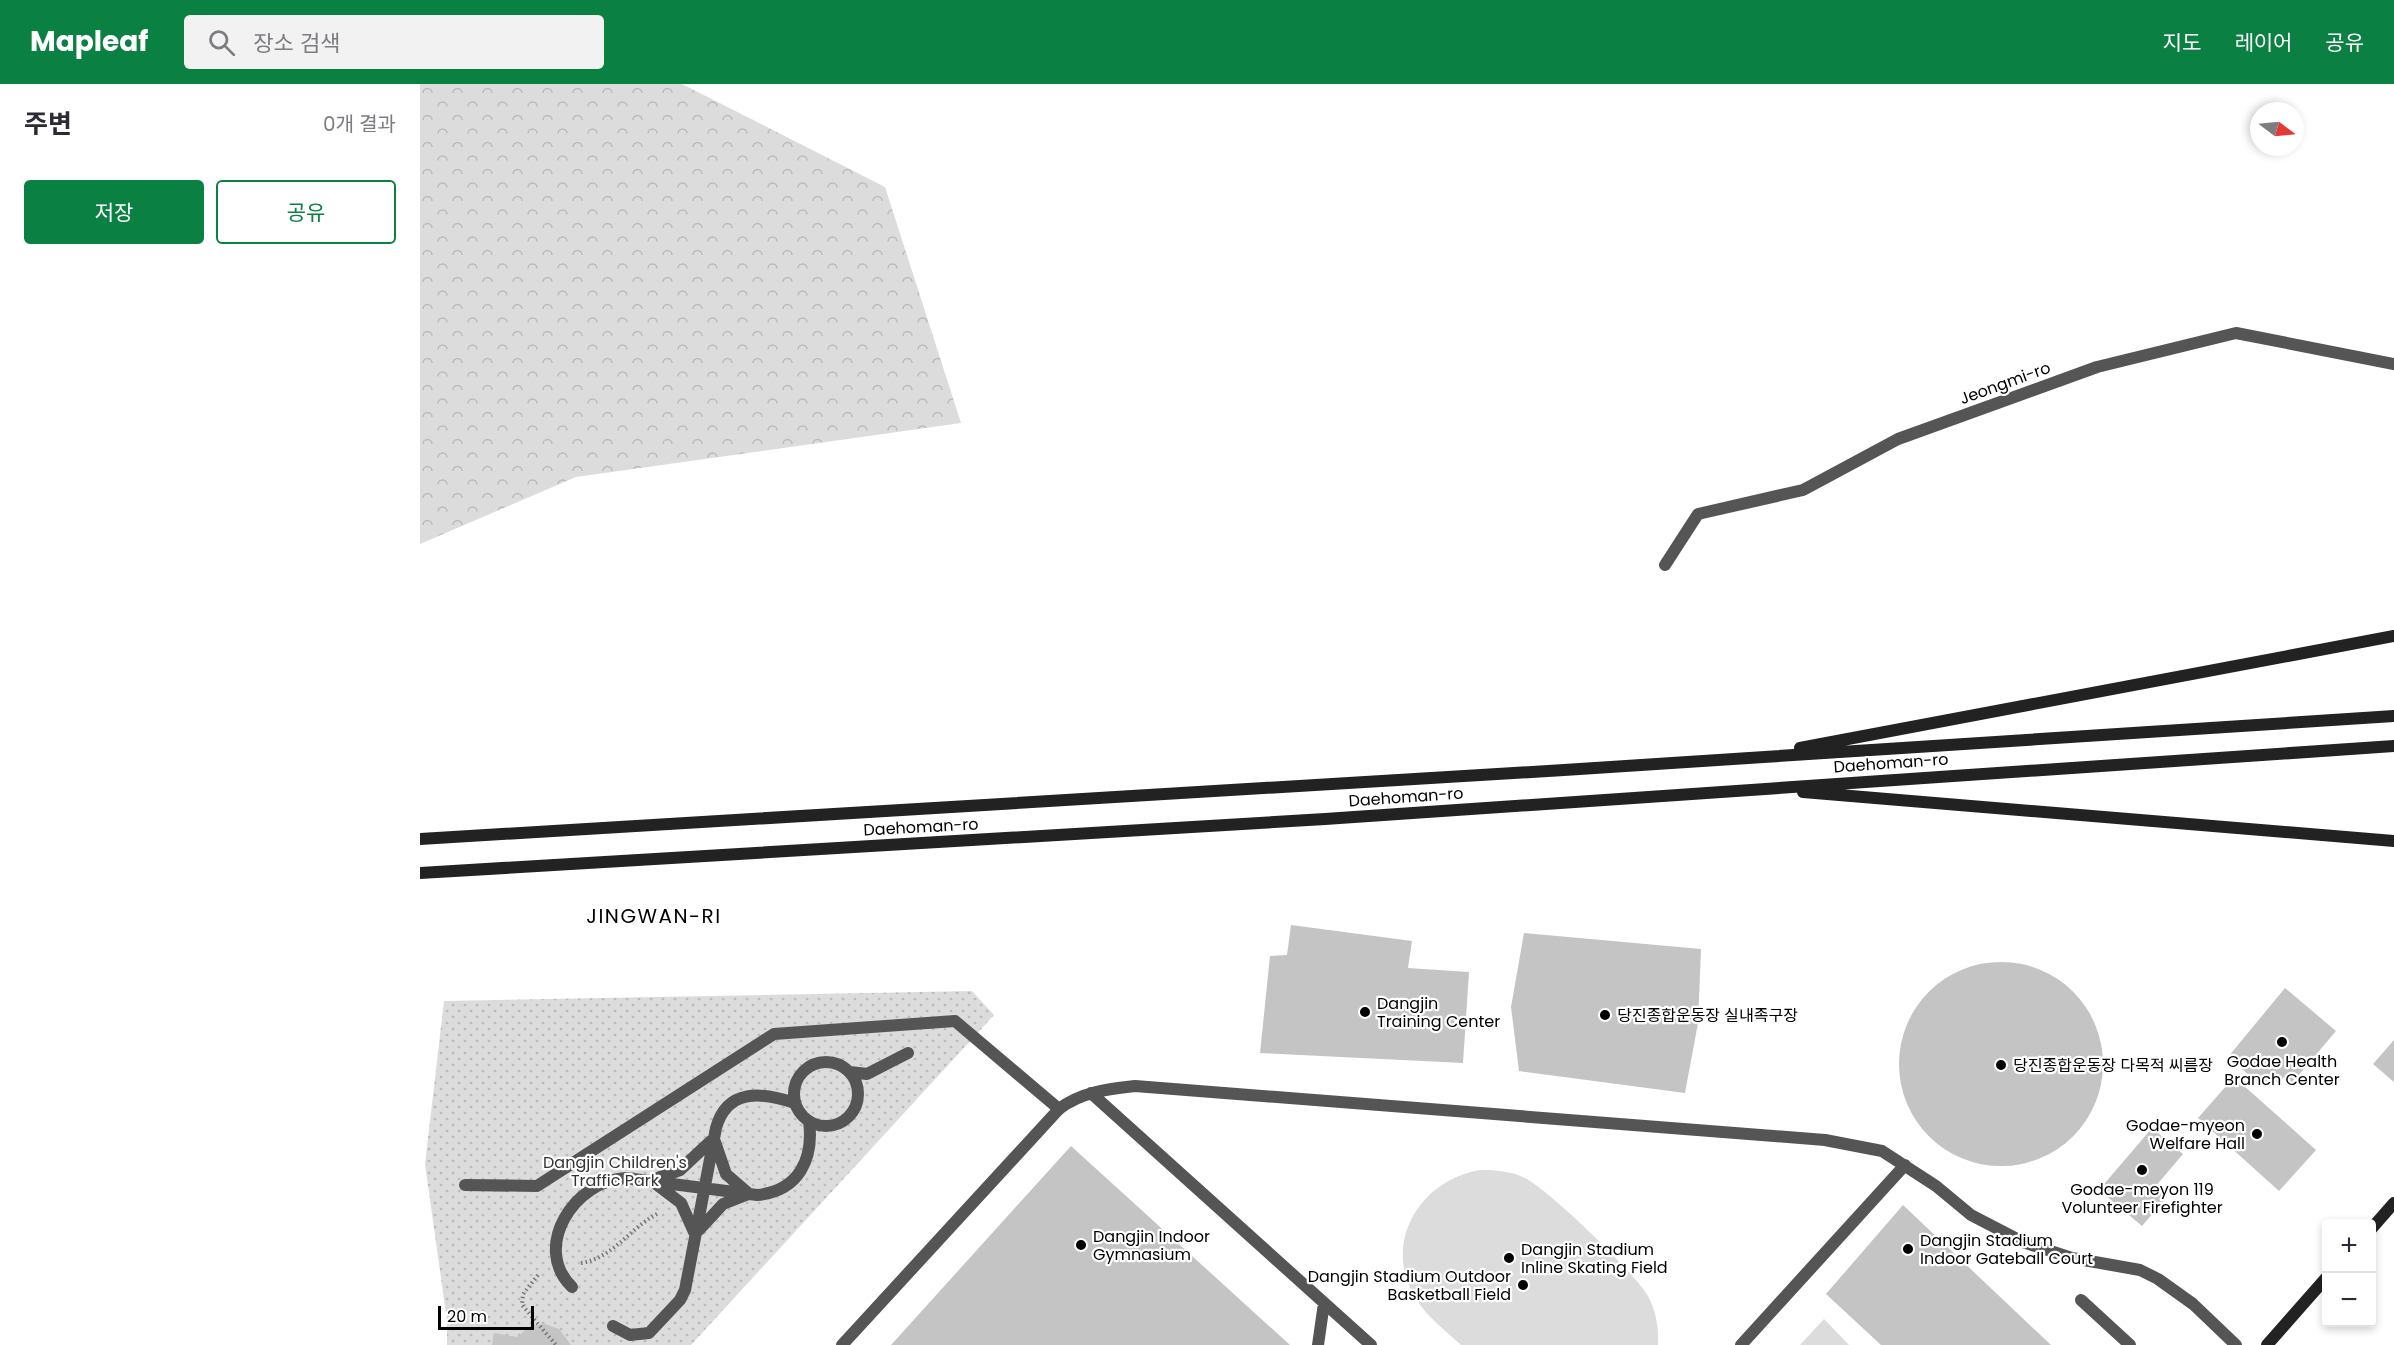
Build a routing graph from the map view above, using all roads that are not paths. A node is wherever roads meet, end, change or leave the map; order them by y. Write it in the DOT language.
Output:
graph roads {
  1 [pos="2394,364"];
  2 [pos="1665,565"];
  3 [pos="2394,636"];
  4 [pos="2394,716"];
  5 [pos="2394,746"];
  6 [pos="1746,759"];
  7 [pos="1763,789"];
  8 [pos="420,839"];
  9 [pos="2394,841"];
  10 [pos="420,873"];
  11 [pos="908,1053"];
  12 [pos="850,1072"];
  13 [pos="867,1074"];
  14 [pos="795,1084"];
  15 [pos="858,1092"];
  16 [pos="1091,1094"];
  17 [pos="774,1096"];
  18 [pos="795,1102"];
  19 [pos="1059,1109"];
  20 [pos="809,1121"];
  21 [pos="824,1126"];
  22 [pos="714,1134"];
  23 [pos="812,1141"];
  24 [pos="1905,1165"];
  25 [pos="647,1180"];
  26 [pos="465,1185"];
  27 [pos="704,1188"];
  28 [pos="750,1194"];
  29 [pos="2394,1203"];
  30 [pos="2376,1223"];
  31 [pos="695,1237"];
  32 [pos="2322,1283"];
  33 [pos="572,1287"];
  34 [pos="2081,1300"];
  35 [pos="1324,1303"];
  36 [pos="613,1326"];
  37 [pos="842,1345"];
  38 [pos="1318,1345"];
  39 [pos="1371,1345"];
  40 [pos="1741,1345"];
  41 [pos="2130,1345"];
  42 [pos="2236,1345"];
  43 [pos="2267,1345"];
  1 -- 2 [label="street, Jeongmi-ro"];
  3 -- 6 [label="main road"];
  4 -- 6 [label="main road, Daehoman-ro"];
  5 -- 7 [label="main road, Daehoman-ro"];
  6 -- 8 [label="main road, Daehoman-ro"];
  7 -- 9 [label="main road"];
  7 -- 10 [label="main road, Daehoman-ro"];
  11 -- 13 [label="street"];
  12 -- 13 [label="street"];
  12 -- 14 [label="street"];
  12 -- 15 [label="street"];
  13 -- 15 [label="street"];
  14 -- 17 [label="street"];
  14 -- 18 [label="street"];
  15 -- 21 [label="street"];
  16 -- 19 [label="street"];
  16 -- 24 [label="street"];
  16 -- 35 [label="street"];
  17 -- 18 [label="street"];
  17 -- 22 [label="street"];
  18 -- 20 [label="street"];
  19 -- 26 [label="street"];
  19 -- 37 [label="street"];
  20 -- 21 [label="street"];
  20 -- 23 [label="street"];
  21 -- 23 [label="street"];
  22 -- 25 [label="street"];
  22 -- 27 [label="street"];
  22 -- 28 [label="street"];
  23 -- 28 [label="street"];
  24 -- 40 [label="street"];
  24 -- 42 [label="street"];
  25 -- 27 [label="street"];
  25 -- 31 [label="street"];
  25 -- 33 [label="street"];
  27 -- 28 [label="street"];
  27 -- 31 [label="street"];
  28 -- 31 [label="street"];
  29 -- 30 [label="main road"];
  31 -- 36 [label="street"];
  32 -- 43 [label="main road"];
  34 -- 41 [label="street"];
  35 -- 38 [label="street"];
  35 -- 39 [label="street"];
}
